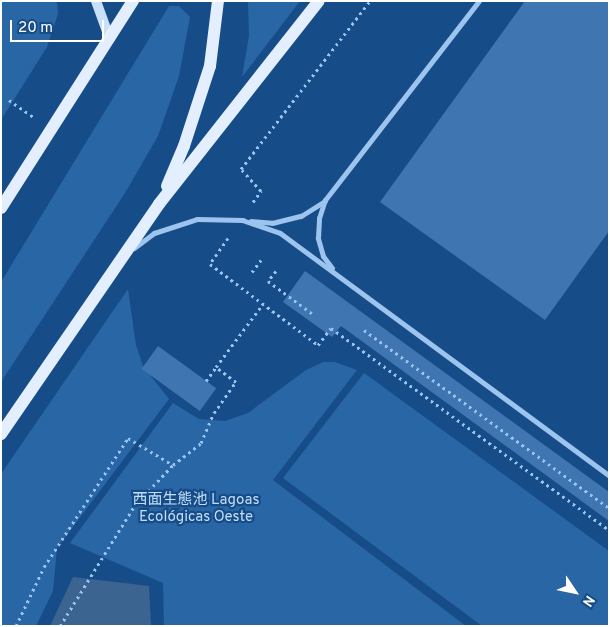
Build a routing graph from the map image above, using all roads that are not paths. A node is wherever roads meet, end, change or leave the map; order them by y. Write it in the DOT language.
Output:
graph roads {
  1 [pos="96,1"];
  2 [pos="133,1"];
  3 [pos="218,1"];
  4 [pos="319,1"];
  5 [pos="480,1"];
  6 [pos="109,37"];
  7 [pos="325,200"];
  8 [pos="159,204"];
  9 [pos="1,208"];
  10 [pos="242,220"];
  11 [pos="118,260"];
  12 [pos="334,272"];
  13 [pos="1,434"];
  14 [pos="609,476"];
  1 -- 6 [label="main road"];
  2 -- 6 [label="main road"];
  3 -- 8 [label="main road"];
  4 -- 8 [label="main road"];
  5 -- 7 [label="street"];
  6 -- 9 [label="main road"];
  7 -- 10 [label="street"];
  7 -- 12 [label="street"];
  8 -- 11 [label="main road"];
  10 -- 11 [label="street"];
  10 -- 12 [label="street"];
  11 -- 13 [label="main road"];
  12 -- 14 [label="street"];
}
